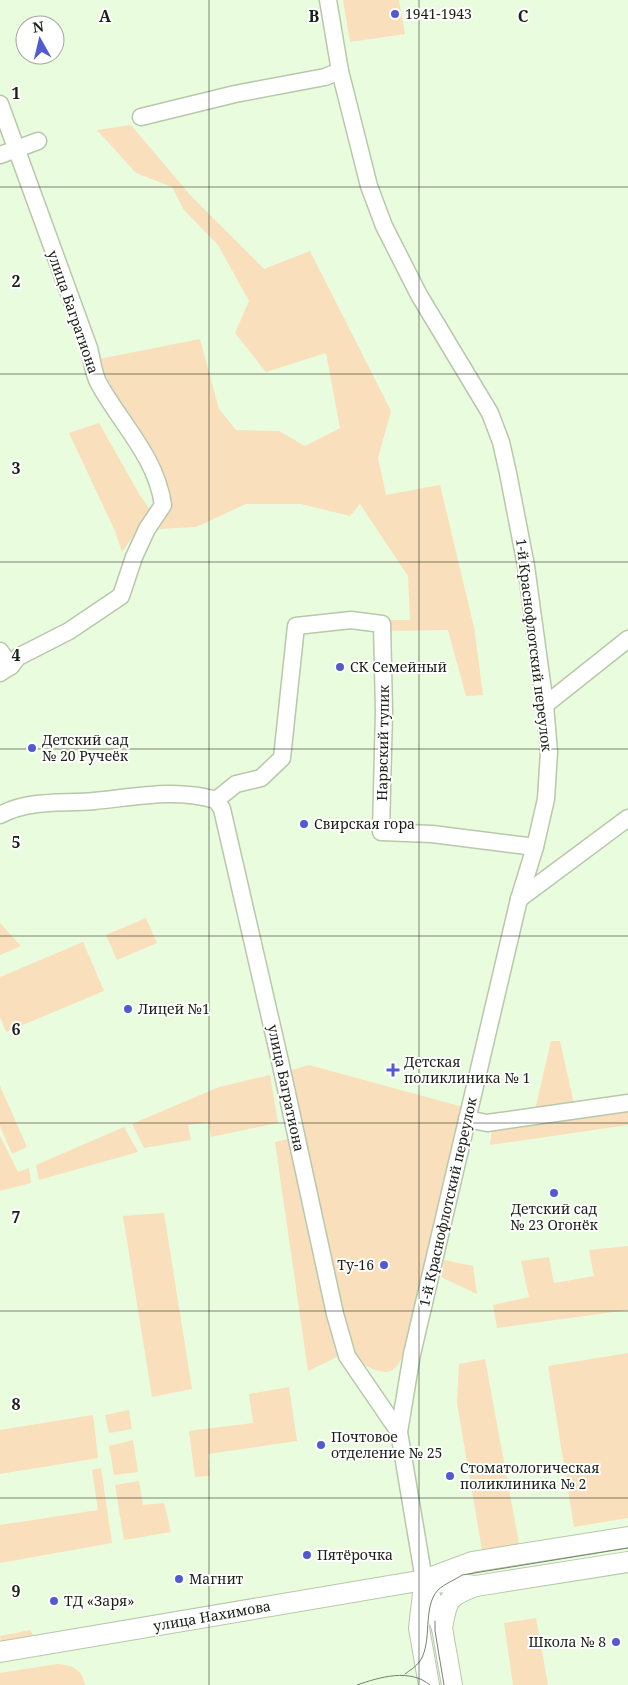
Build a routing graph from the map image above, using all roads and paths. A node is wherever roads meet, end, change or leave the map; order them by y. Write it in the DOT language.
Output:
graph roads {
  1 [pos="328,0"];
  2 [pos="340,71"];
  3 [pos="0,104"];
  4 [pos="141,117"];
  5 [pos="38,141"];
  6 [pos="16,149"];
  7 [pos="0,155"];
  8 [pos="628,639"];
  9 [pos="0,651"];
  10 [pos="5,669"];
  11 [pos="544,705"];
  12 [pos="216,800"];
  13 [pos="0,815"];
  14 [pos="628,818"];
  15 [pos="535,847"];
  16 [pos="520,899"];
  17 [pos="628,1103"];
  18 [pos="467,1119"];
  19 [pos="399,1432"];
  20 [pos="628,1537"];
  21 [pos="628,1562"];
  22 [pos="424,1580"];
  23 [pos="476,1586"];
  24 [pos="442,1628"];
  25 [pos="0,1652"];
  26 [pos="428,1685"];
  27 [pos="452,1685"];
  1 -- 2 [label="street, 1-й Краснофлотский переулок"];
  2 -- 4 [label="street"];
  2 -- 11 [label="street, 1-й Краснофлотский переулок"];
  3 -- 6 [label="street, улица Багратиона"];
  5 -- 6 [label="street"];
  6 -- 7 [label="street"];
  6 -- 10 [label="street, улица Багратиона"];
  8 -- 11 [label="street"];
  9 -- 10 [label="street"];
  11 -- 15 [label="street, 1-й Краснофлотский переулок"];
  12 -- 13 [label="street"];
  12 -- 15 [label="street, Нарвский тупик"];
  12 -- 19 [label="street, улица Багратиона"];
  14 -- 16 [label="street"];
  15 -- 16 [label="street, 1-й Краснофлотский переулок"];
  16 -- 18 [label="street, 1-й Краснофлотский переулок"];
  17 -- 18 [label="street"];
  18 -- 19 [label="street, 1-й Краснофлотский переулок"];
  19 -- 22 [label="street, улица Багратиона"];
  20 -- 22 [label="main road, улица Нахимова"];
  21 -- 23 [label="main road, улица Нахимова"];
  22 -- 23 [label="main road, улица Нахимова"];
  22 -- 24 [label="main road, улица Багратиона"];
  22 -- 25 [label="main road, улица Нахимова"];
  22 -- 26 [label="main road, улица Багратиона"];
  23 -- 24 [label="main road"];
  24 -- 27 [label="main road, улица Багратиона"];
}
